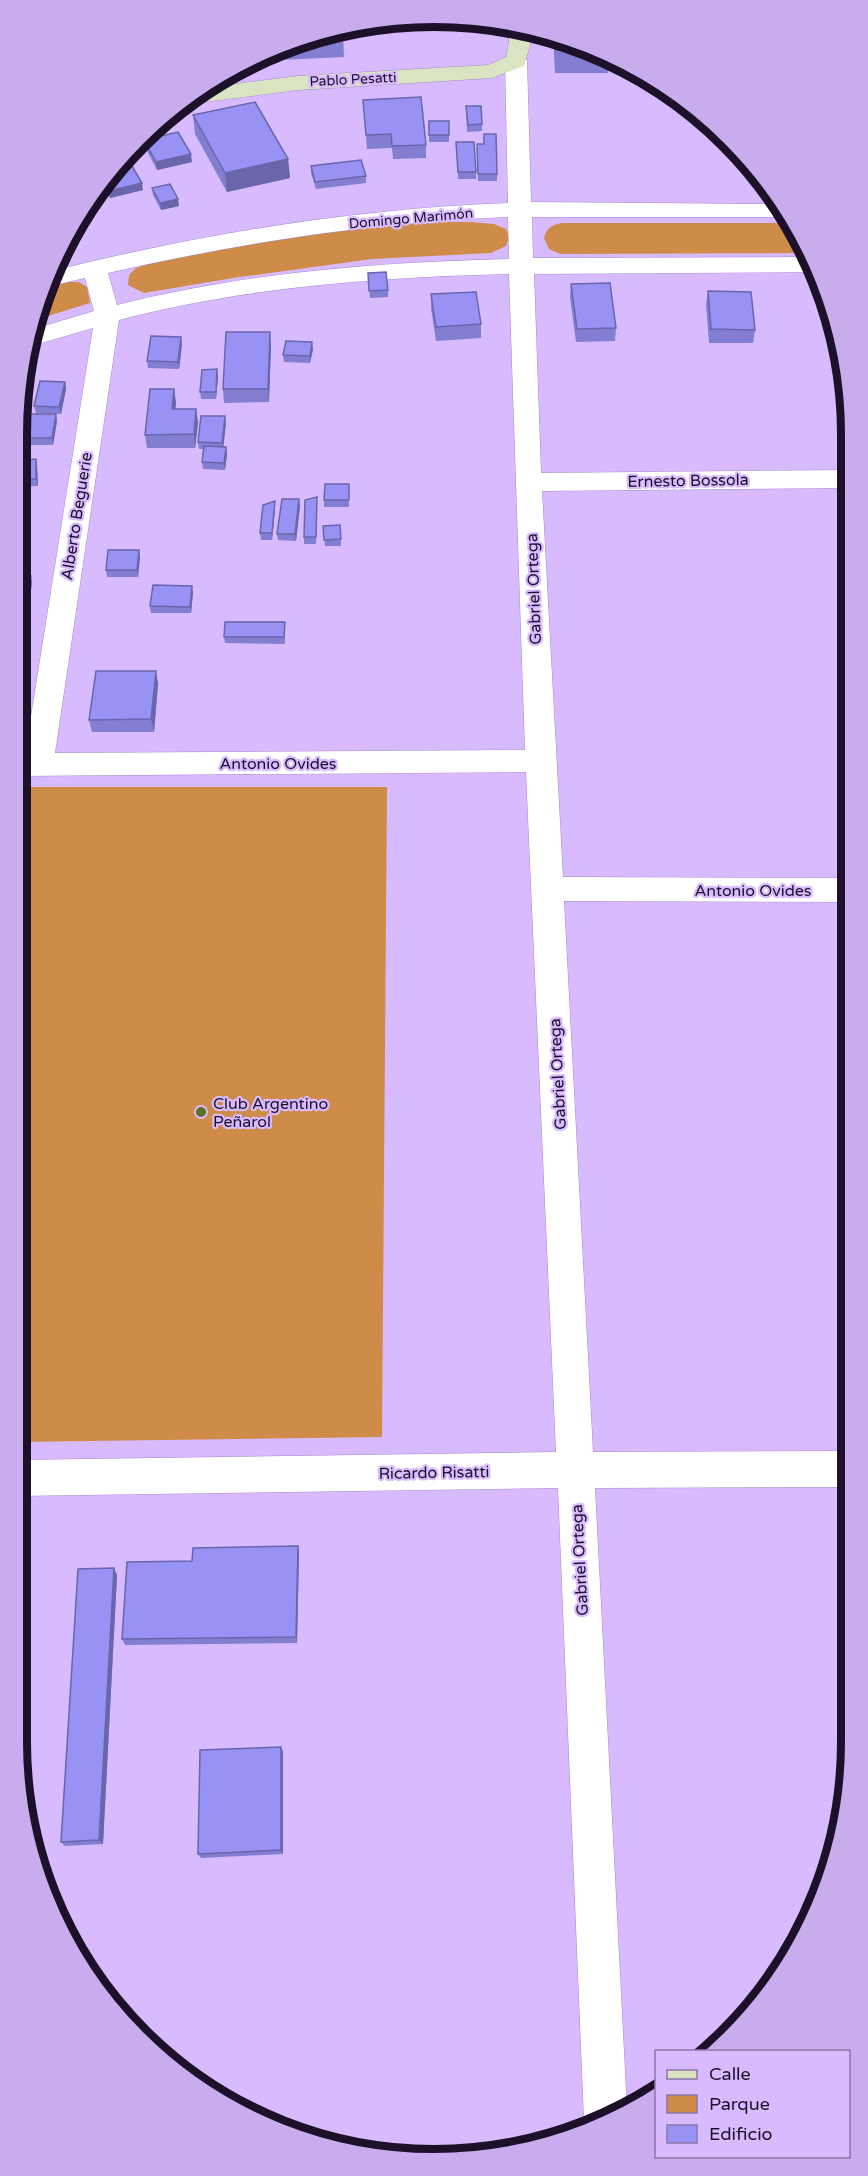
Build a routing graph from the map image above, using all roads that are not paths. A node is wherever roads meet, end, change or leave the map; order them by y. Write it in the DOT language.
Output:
graph roads {
  1 [pos="519,36"];
  2 [pos="516,61"];
  3 [pos="211,94"];
  4 [pos="520,210"];
  5 [pos="773,210"];
  6 [pos="521,265"];
  7 [pos="804,265"];
  8 [pos="94,268"];
  9 [pos="58,277"];
  10 [pos="107,315"];
  11 [pos="39,336"];
  12 [pos="841,478"];
  13 [pos="529,483"];
  14 [pos="540,761"];
  15 [pos="27,765"];
  16 [pos="548,890"];
  17 [pos="841,890"];
  18 [pos="841,1469"];
  19 [pos="575,1470"];
  20 [pos="27,1478"];
  21 [pos="606,2111"];
  1 -- 2 [label="main road, Gabriel Ortega"];
  2 -- 3 [label="main road, Pablo Pesatti"];
  2 -- 4 [label="street, Gabriel Ortega"];
  4 -- 5 [label="street, Domingo Marimón"];
  4 -- 6 [label="street, Gabriel Ortega"];
  4 -- 8 [label="street, Domingo Marimón"];
  6 -- 7 [label="street"];
  6 -- 10 [label="street"];
  6 -- 13 [label="street, Gabriel Ortega"];
  8 -- 9 [label="street, Domingo Marimón"];
  8 -- 10 [label="street, Alberto Beguerie"];
  10 -- 11 [label="street"];
  10 -- 15 [label="street, Alberto Beguerie"];
  12 -- 13 [label="street, Ernesto Bossola"];
  13 -- 14 [label="street, Gabriel Ortega"];
  14 -- 15 [label="street, Antonio Ovides"];
  14 -- 16 [label="street, Gabriel Ortega"];
  16 -- 17 [label="street, Antonio Ovides"];
  16 -- 19 [label="street, Gabriel Ortega"];
  18 -- 19 [label="street, Ricardo Risatti"];
  19 -- 20 [label="street, Ricardo Risatti"];
  19 -- 21 [label="street, Gabriel Ortega"];
}
